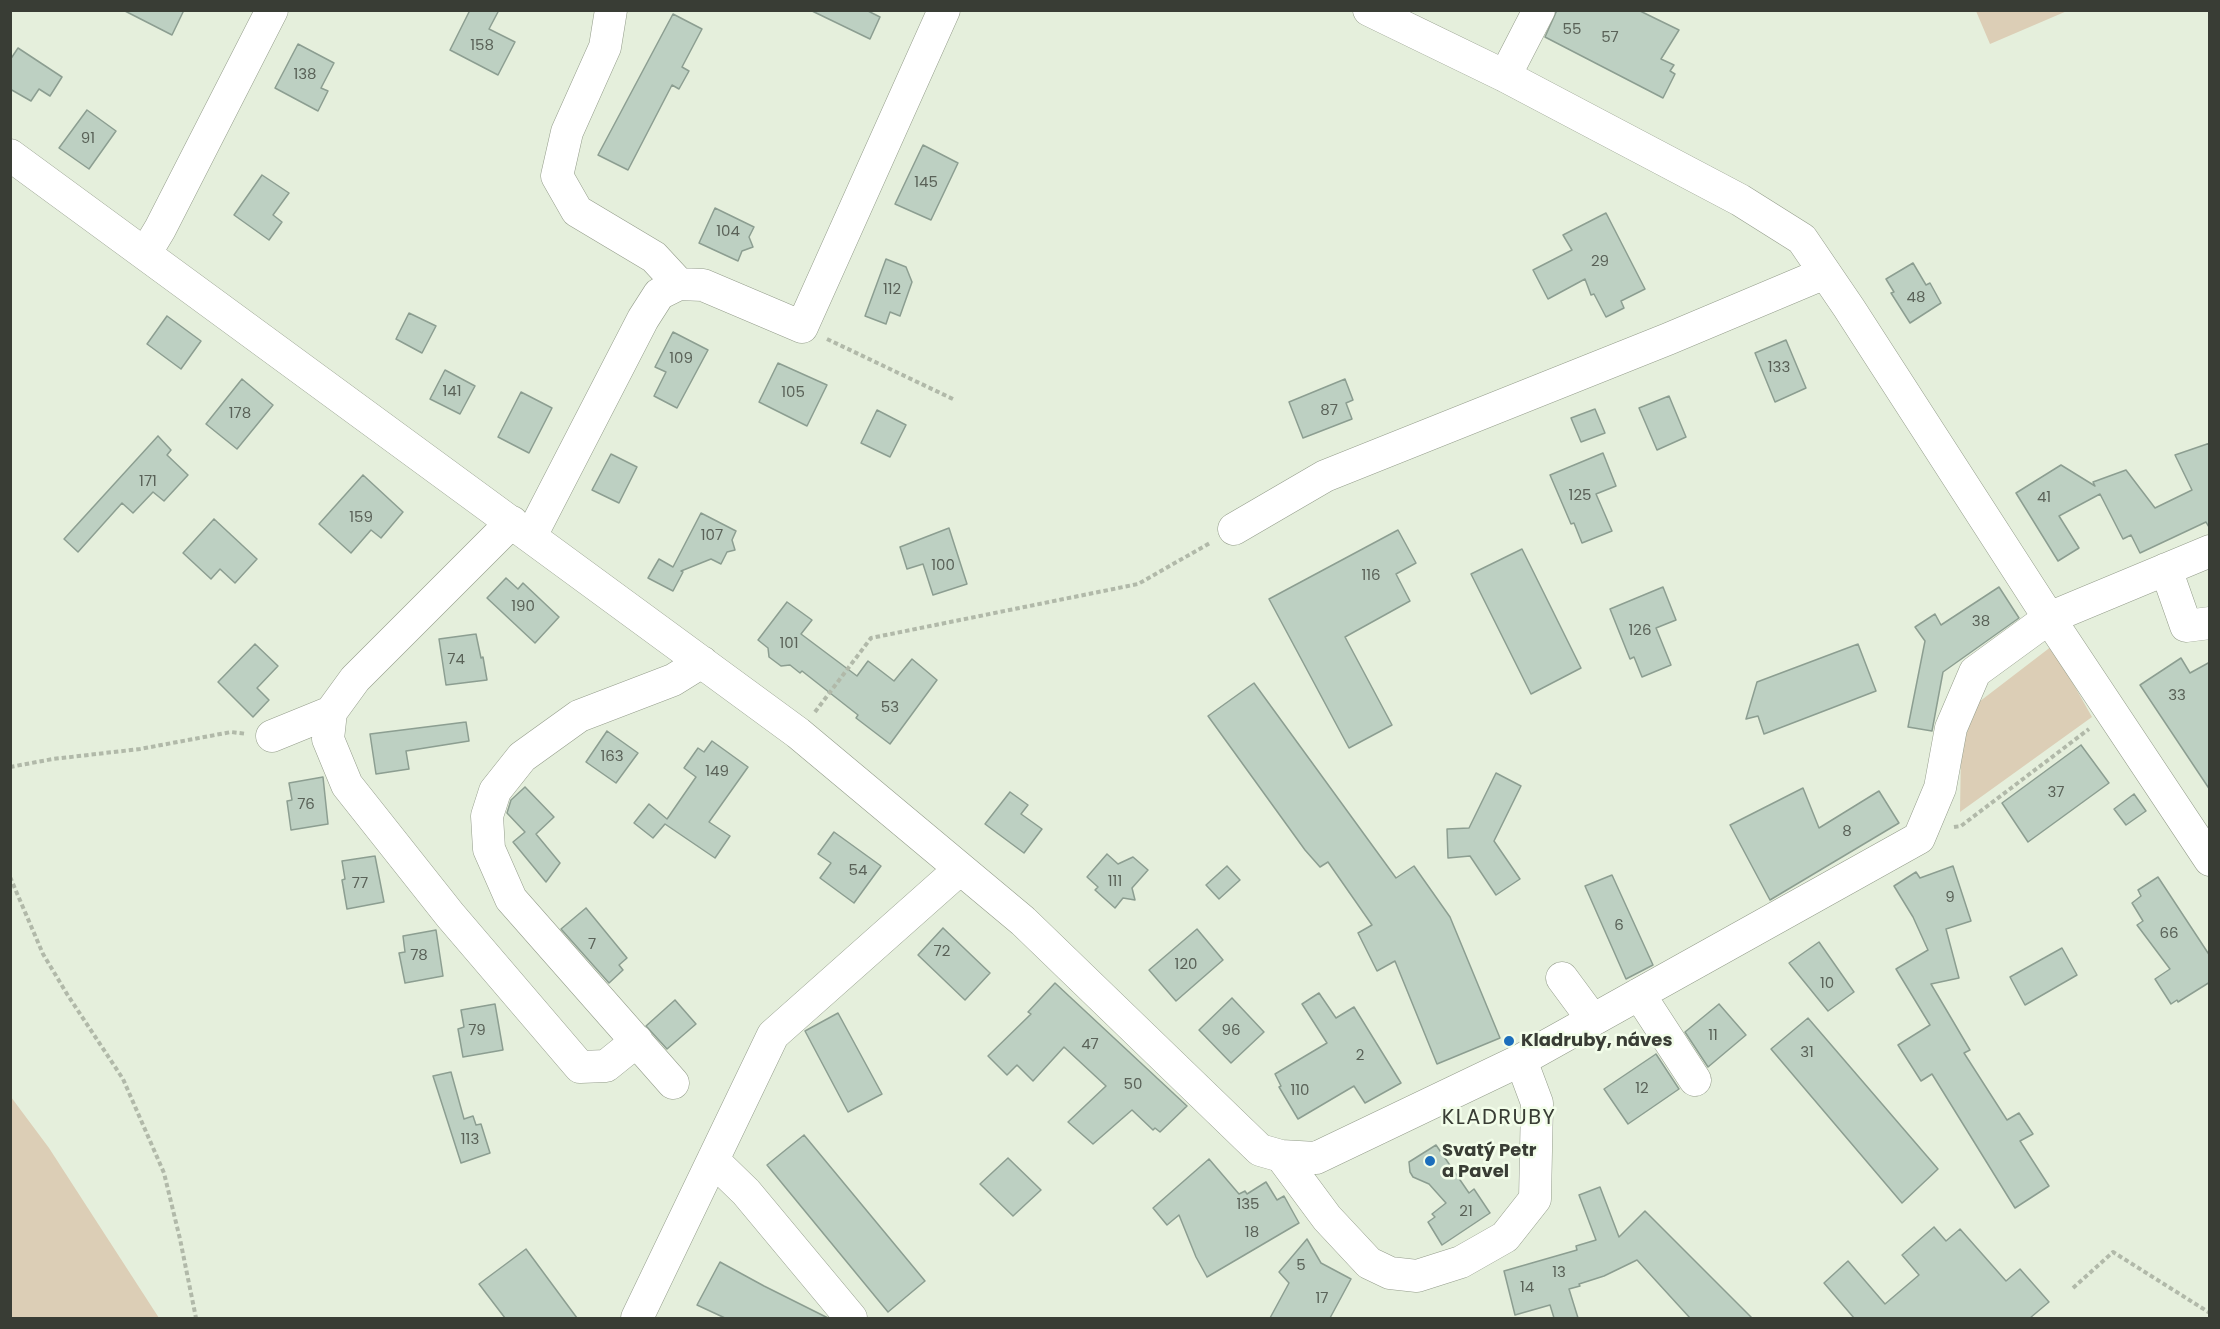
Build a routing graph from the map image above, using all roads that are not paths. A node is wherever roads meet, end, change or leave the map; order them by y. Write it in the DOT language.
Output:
graph roads {
  1 [pos="272,10"];
  2 [pos="611,10"];
  3 [pos="944,10"];
  4 [pos="1370,10"];
  5 [pos="1539,10"];
  6 [pos="1505,76"];
  7 [pos="10,155"];
  8 [pos="145,254"];
  9 [pos="1825,273"];
  10 [pos="679,284"];
  11 [pos="521,529"];
  12 [pos="1234,529"];
  13 [pos="2210,551"];
  14 [pos="2166,569"];
  15 [pos="2049,618"];
  16 [pos="2210,623"];
  17 [pos="702,662"];
  18 [pos="331,712"];
  19 [pos="272,736"];
  20 [pos="2210,860"];
  21 [pos="960,869"];
  22 [pos="1563,978"];
  23 [pos="1640,994"];
  24 [pos="1593,1020"];
  25 [pos="637,1041"];
  26 [pos="1521,1060"];
  27 [pos="1695,1080"];
  28 [pos="673,1083"];
  29 [pos="1281,1156"];
  30 [pos="713,1160"];
  31 [pos="637,1318"];
  32 [pos="851,1318"];
  1 -- 8 [label="street"];
  2 -- 10 [label="street"];
  3 -- 10 [label="street"];
  4 -- 6 [label="street"];
  5 -- 6 [label="street"];
  6 -- 9 [label="street"];
  7 -- 8 [label="street"];
  8 -- 11 [label="street"];
  9 -- 12 [label="street"];
  9 -- 15 [label="street"];
  10 -- 11 [label="street"];
  11 -- 17 [label="street"];
  11 -- 18 [label="street"];
  13 -- 14 [label="street"];
  14 -- 15 [label="street"];
  14 -- 16 [label="street"];
  15 -- 20 [label="street"];
  15 -- 23 [label="street"];
  17 -- 21 [label="street"];
  17 -- 25 [label="street"];
  18 -- 19 [label="street"];
  18 -- 25 [label="street"];
  21 -- 29 [label="street"];
  21 -- 30 [label="street"];
  22 -- 24 [label="street"];
  23 -- 24 [label="street"];
  23 -- 27 [label="street"];
  24 -- 26 [label="street"];
  25 -- 28 [label="street"];
  26 -- 29 [label="street"];
  26 -- 29 [label="street"];
  30 -- 31 [label="street"];
  30 -- 32 [label="street"];
}
